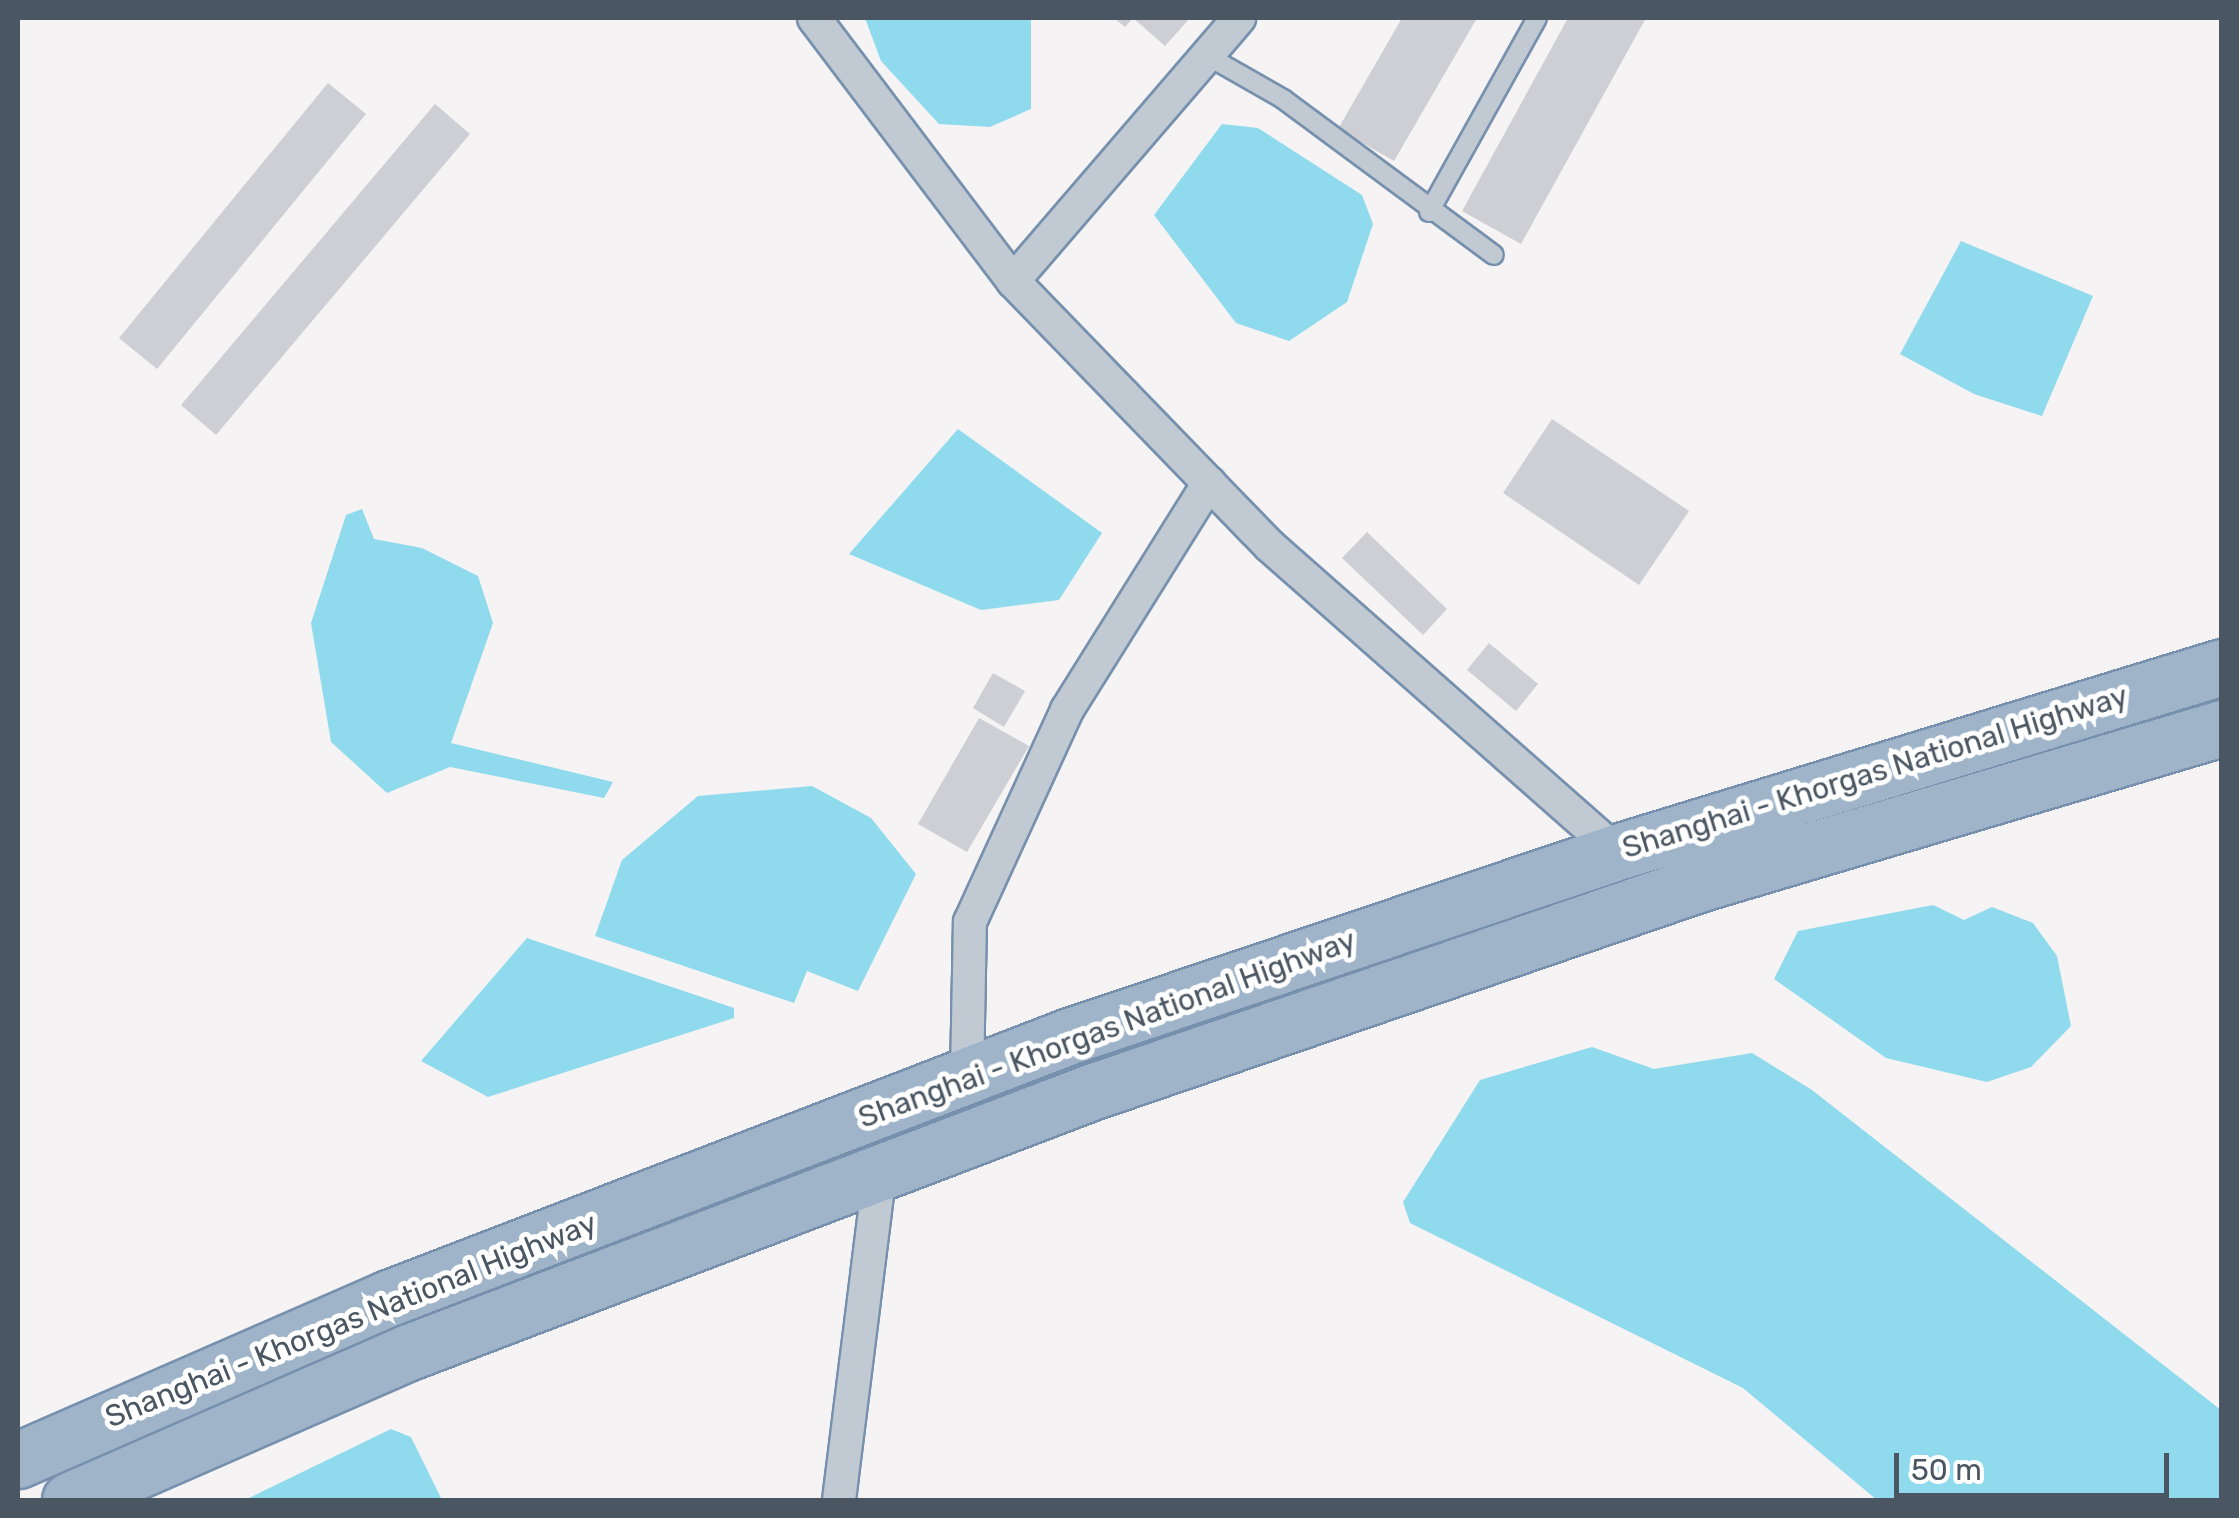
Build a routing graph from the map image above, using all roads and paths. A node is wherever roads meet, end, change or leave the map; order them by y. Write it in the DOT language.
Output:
graph roads {
  1 [pos="814,18"];
  2 [pos="1239,18"];
  3 [pos="1537,18"];
  4 [pos="1206,56"];
  5 [pos="1430,212"];
  6 [pos="1494,255"];
  7 [pos="1013,281"];
  8 [pos="1209,483"];
  9 [pos="2222,667"];
  10 [pos="2222,728"];
  11 [pos="1616,852"];
  12 [pos="967,1076"];
  13 [pos="880,1169"];
  14 [pos="18,1460"];
  15 [pos="70,1500"];
  16 [pos="839,1500"];
  1 -- 7 [label="street"];
  2 -- 4 [label="street"];
  3 -- 5 [label="lane"];
  4 -- 5 [label="lane"];
  4 -- 7 [label="street"];
  5 -- 6 [label="lane"];
  7 -- 8 [label="street"];
  8 -- 11 [label="street"];
  8 -- 12 [label="street"];
  9 -- 11 [label="highway, Shanghai - Khorgas National Highway"];
  10 -- 13 [label="highway, Shanghai - Khorgas National Highway"];
  11 -- 12 [label="highway, Shanghai - Khorgas National Highway"];
  12 -- 14 [label="highway, Shanghai - Khorgas National Highway"];
  13 -- 15 [label="highway, Shanghai - Khorgas National Highway"];
  13 -- 16 [label="street"];
}
